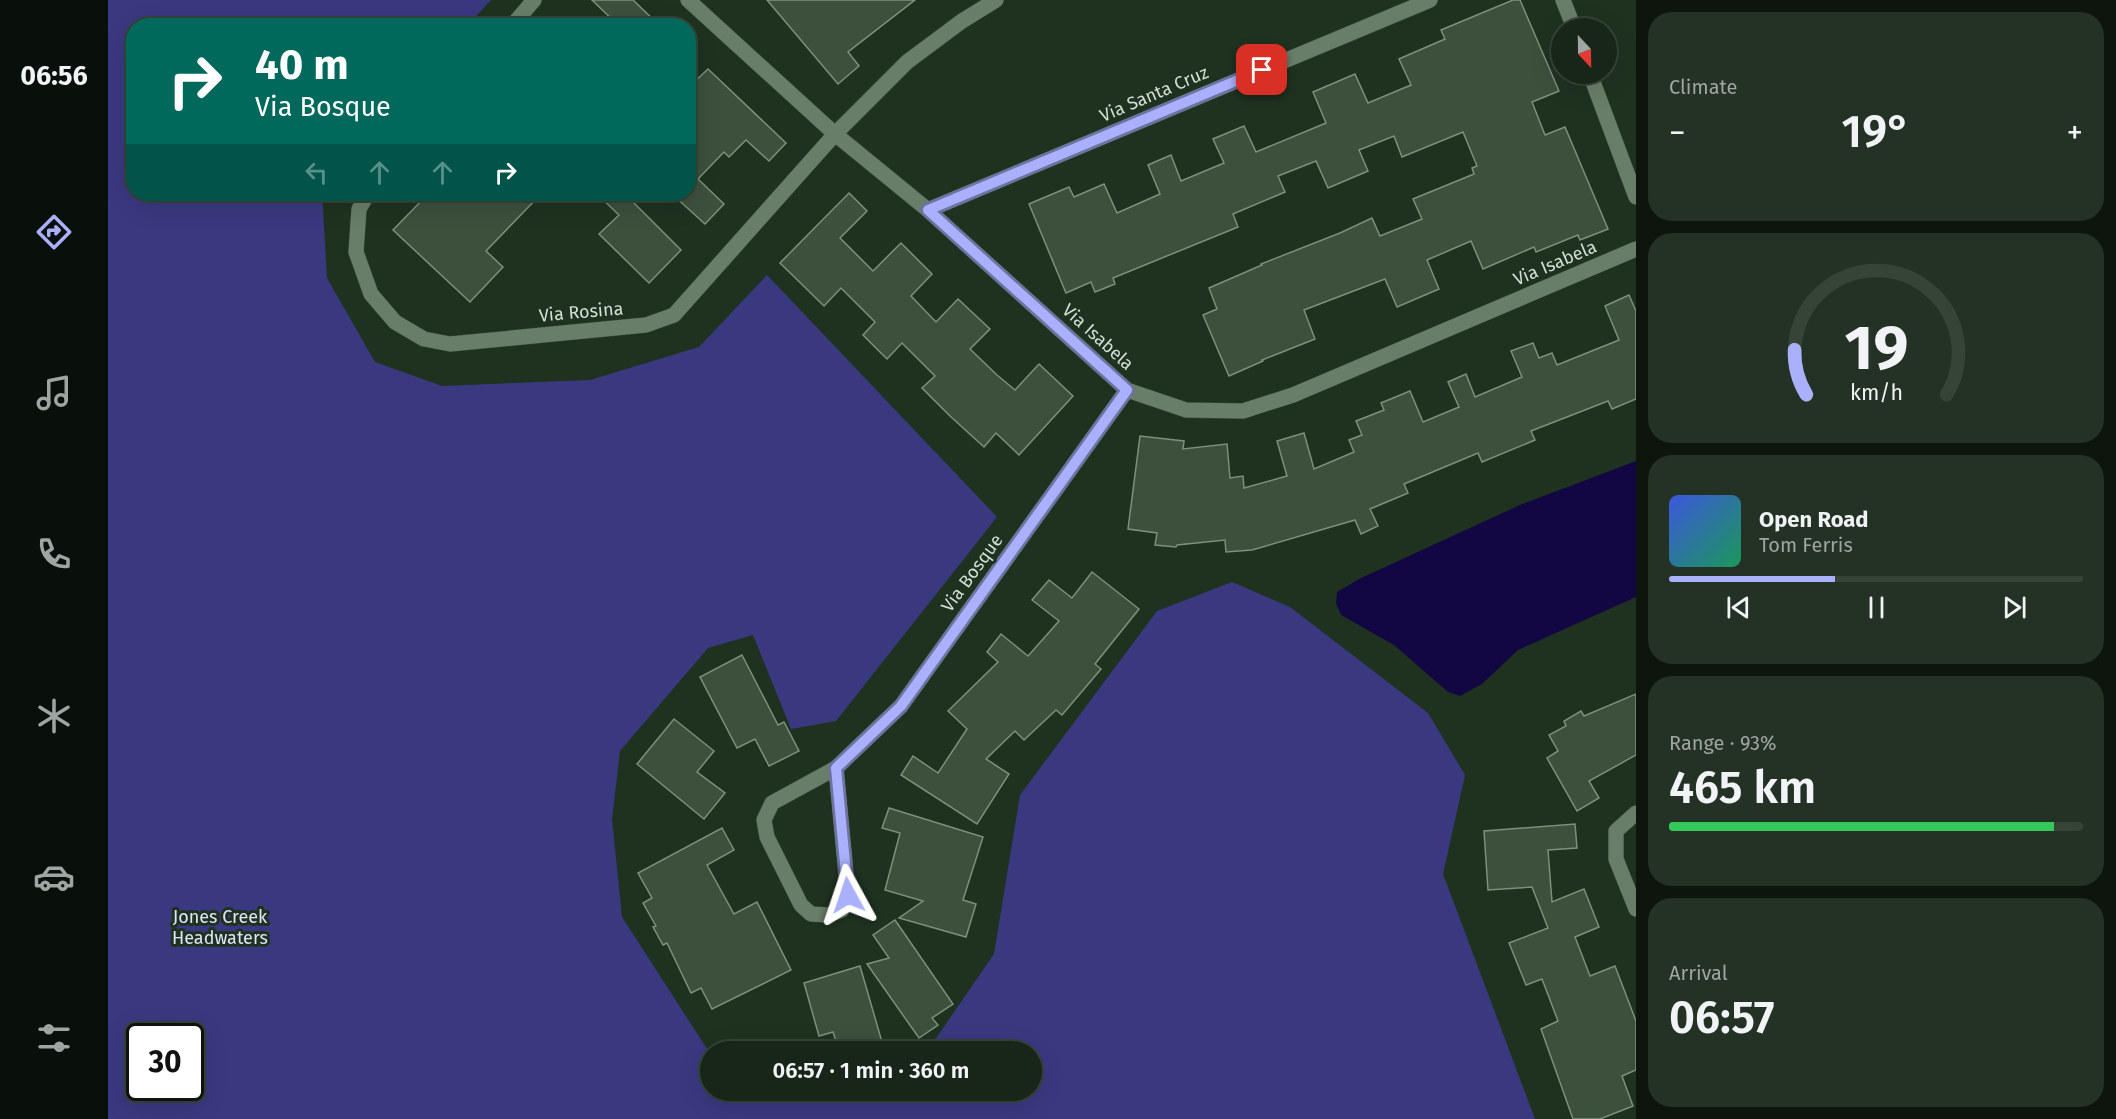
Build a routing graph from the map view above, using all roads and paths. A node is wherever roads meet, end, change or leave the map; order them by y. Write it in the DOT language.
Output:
graph roads {
  1 [pos="534,0"];
  2 [pos="688,0"];
  3 [pos="996,0"];
  4 [pos="1430,0"];
  5 [pos="1563,0"];
  6 [pos="519,18"];
  7 [pos="1570,18"];
  8 [pos="1594,84"];
  9 [pos="835,134"];
  10 [pos="1636,197"];
  11 [pos="364,201"];
  12 [pos="928,210"];
  13 [pos="1636,249"];
  14 [pos="1127,390"];
  15 [pos="836,768"];
  16 [pos="1636,813"];
  17 [pos="1636,909"];
  1 -- 6 [label="street"];
  2 -- 9 [label="street, Via Isabela"];
  3 -- 9 [label="street"];
  4 -- 12 [label="street, Via Santa Cruz"];
  5 -- 7 [label="street"];
  8 -- 10 [label="street"];
  9 -- 11 [label="street, Via Rosina"];
  9 -- 12 [label="street, Via Isabela"];
  12 -- 14 [label="street, Via Isabela"];
  13 -- 14 [label="street, Via Isabela"];
  14 -- 15 [label="street, Via Bosque"];
  15 -- 15 [label="street, Via Bosque"];
  16 -- 17 [label="street"];
}
